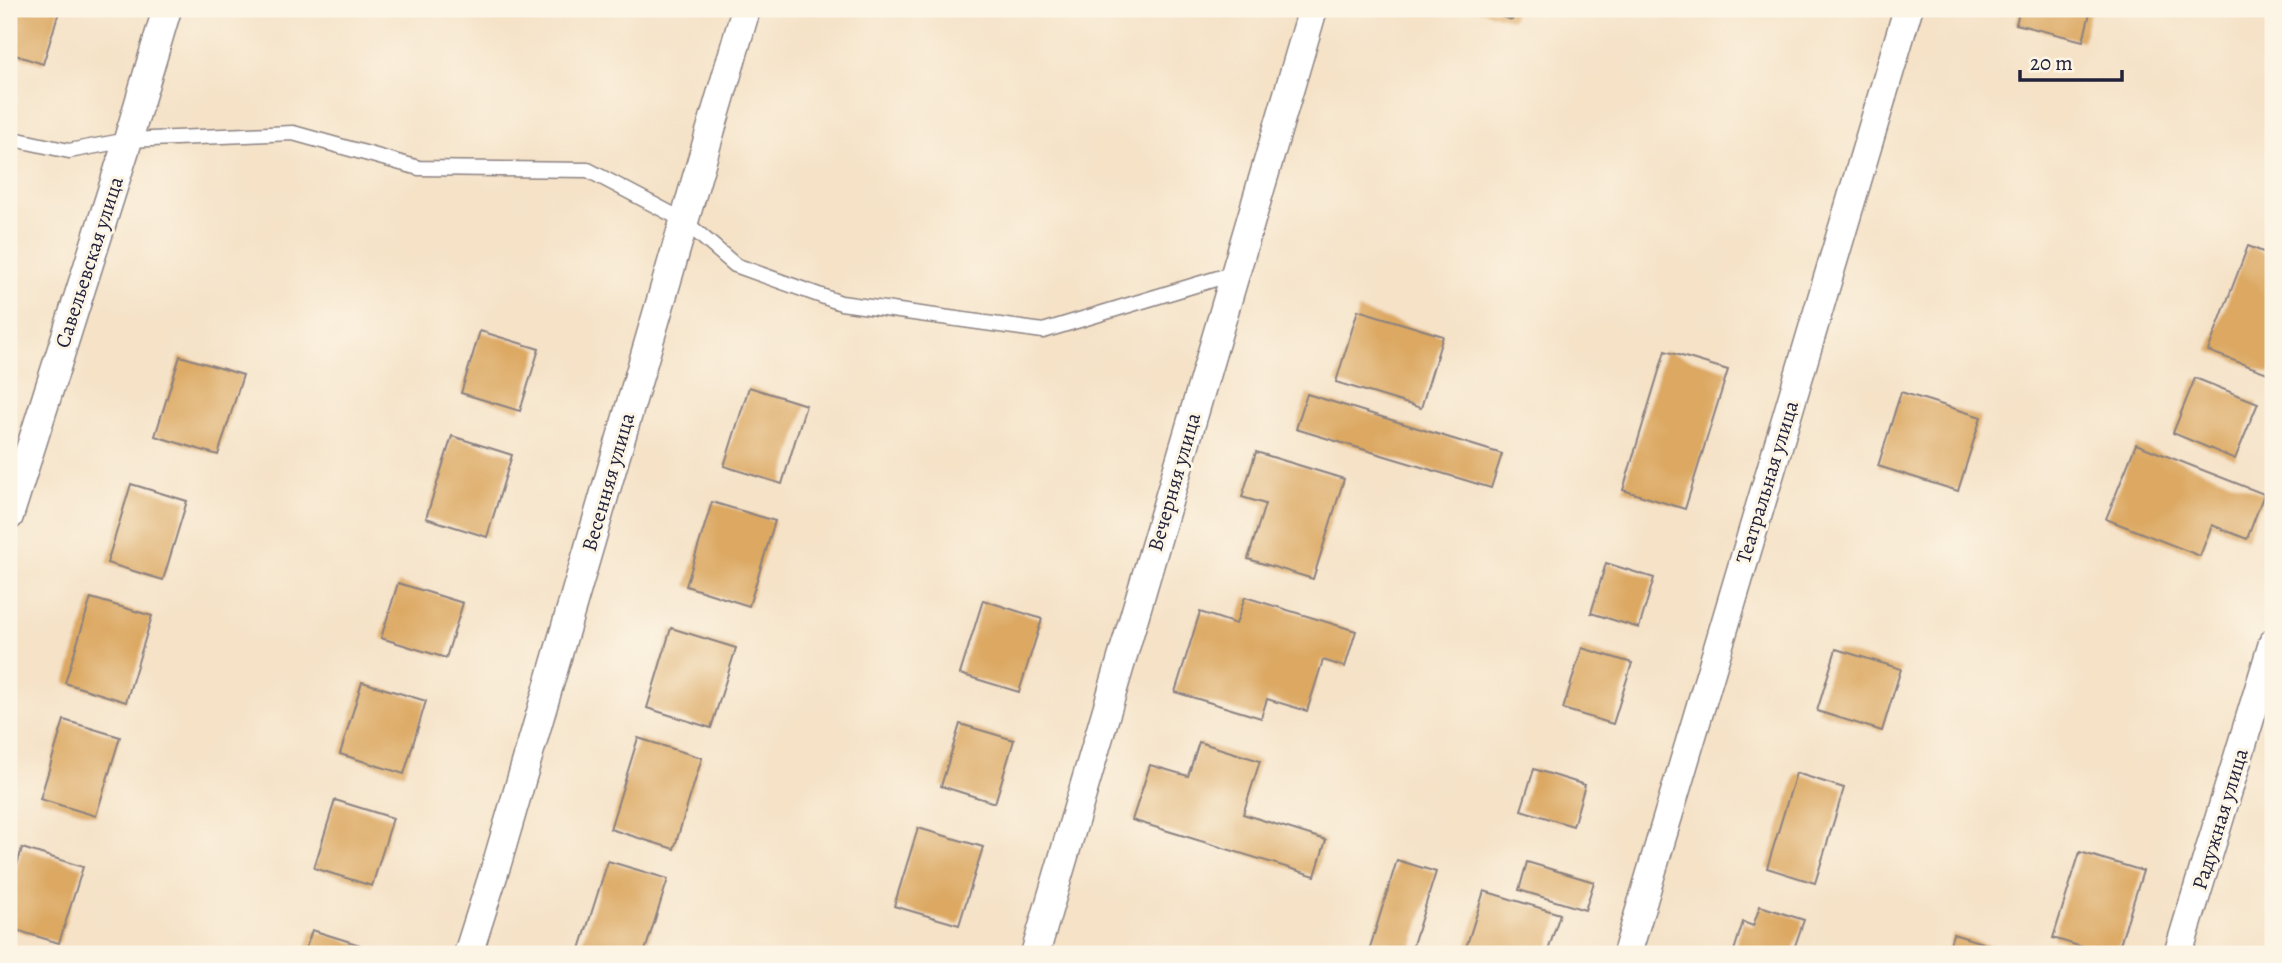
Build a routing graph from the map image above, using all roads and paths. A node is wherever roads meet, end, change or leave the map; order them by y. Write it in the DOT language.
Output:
graph roads {
  1 [pos="167,9"];
  2 [pos="746,9"];
  3 [pos="1312,9"];
  4 [pos="1908,9"];
  5 [pos="9,138"];
  6 [pos="128,140"];
  7 [pos="683,220"];
  8 [pos="1235,273"];
  9 [pos="9,516"];
  10 [pos="2273,643"];
  11 [pos="468,954"];
  12 [pos="1035,954"];
  13 [pos="1627,954"];
  14 [pos="2178,954"];
  1 -- 6 [label="street, Савельевская улица"];
  2 -- 7 [label="street, Весенняя улица"];
  3 -- 8 [label="street, Вечерняя улица"];
  4 -- 13 [label="street, Театральная улица"];
  5 -- 6 [label="lane"];
  6 -- 7 [label="lane"];
  6 -- 9 [label="street, Савельевская улица"];
  7 -- 8 [label="lane"];
  7 -- 11 [label="street, Весенняя улица"];
  8 -- 12 [label="street, Вечерняя улица"];
  10 -- 14 [label="street, Радужная улица"];
}
